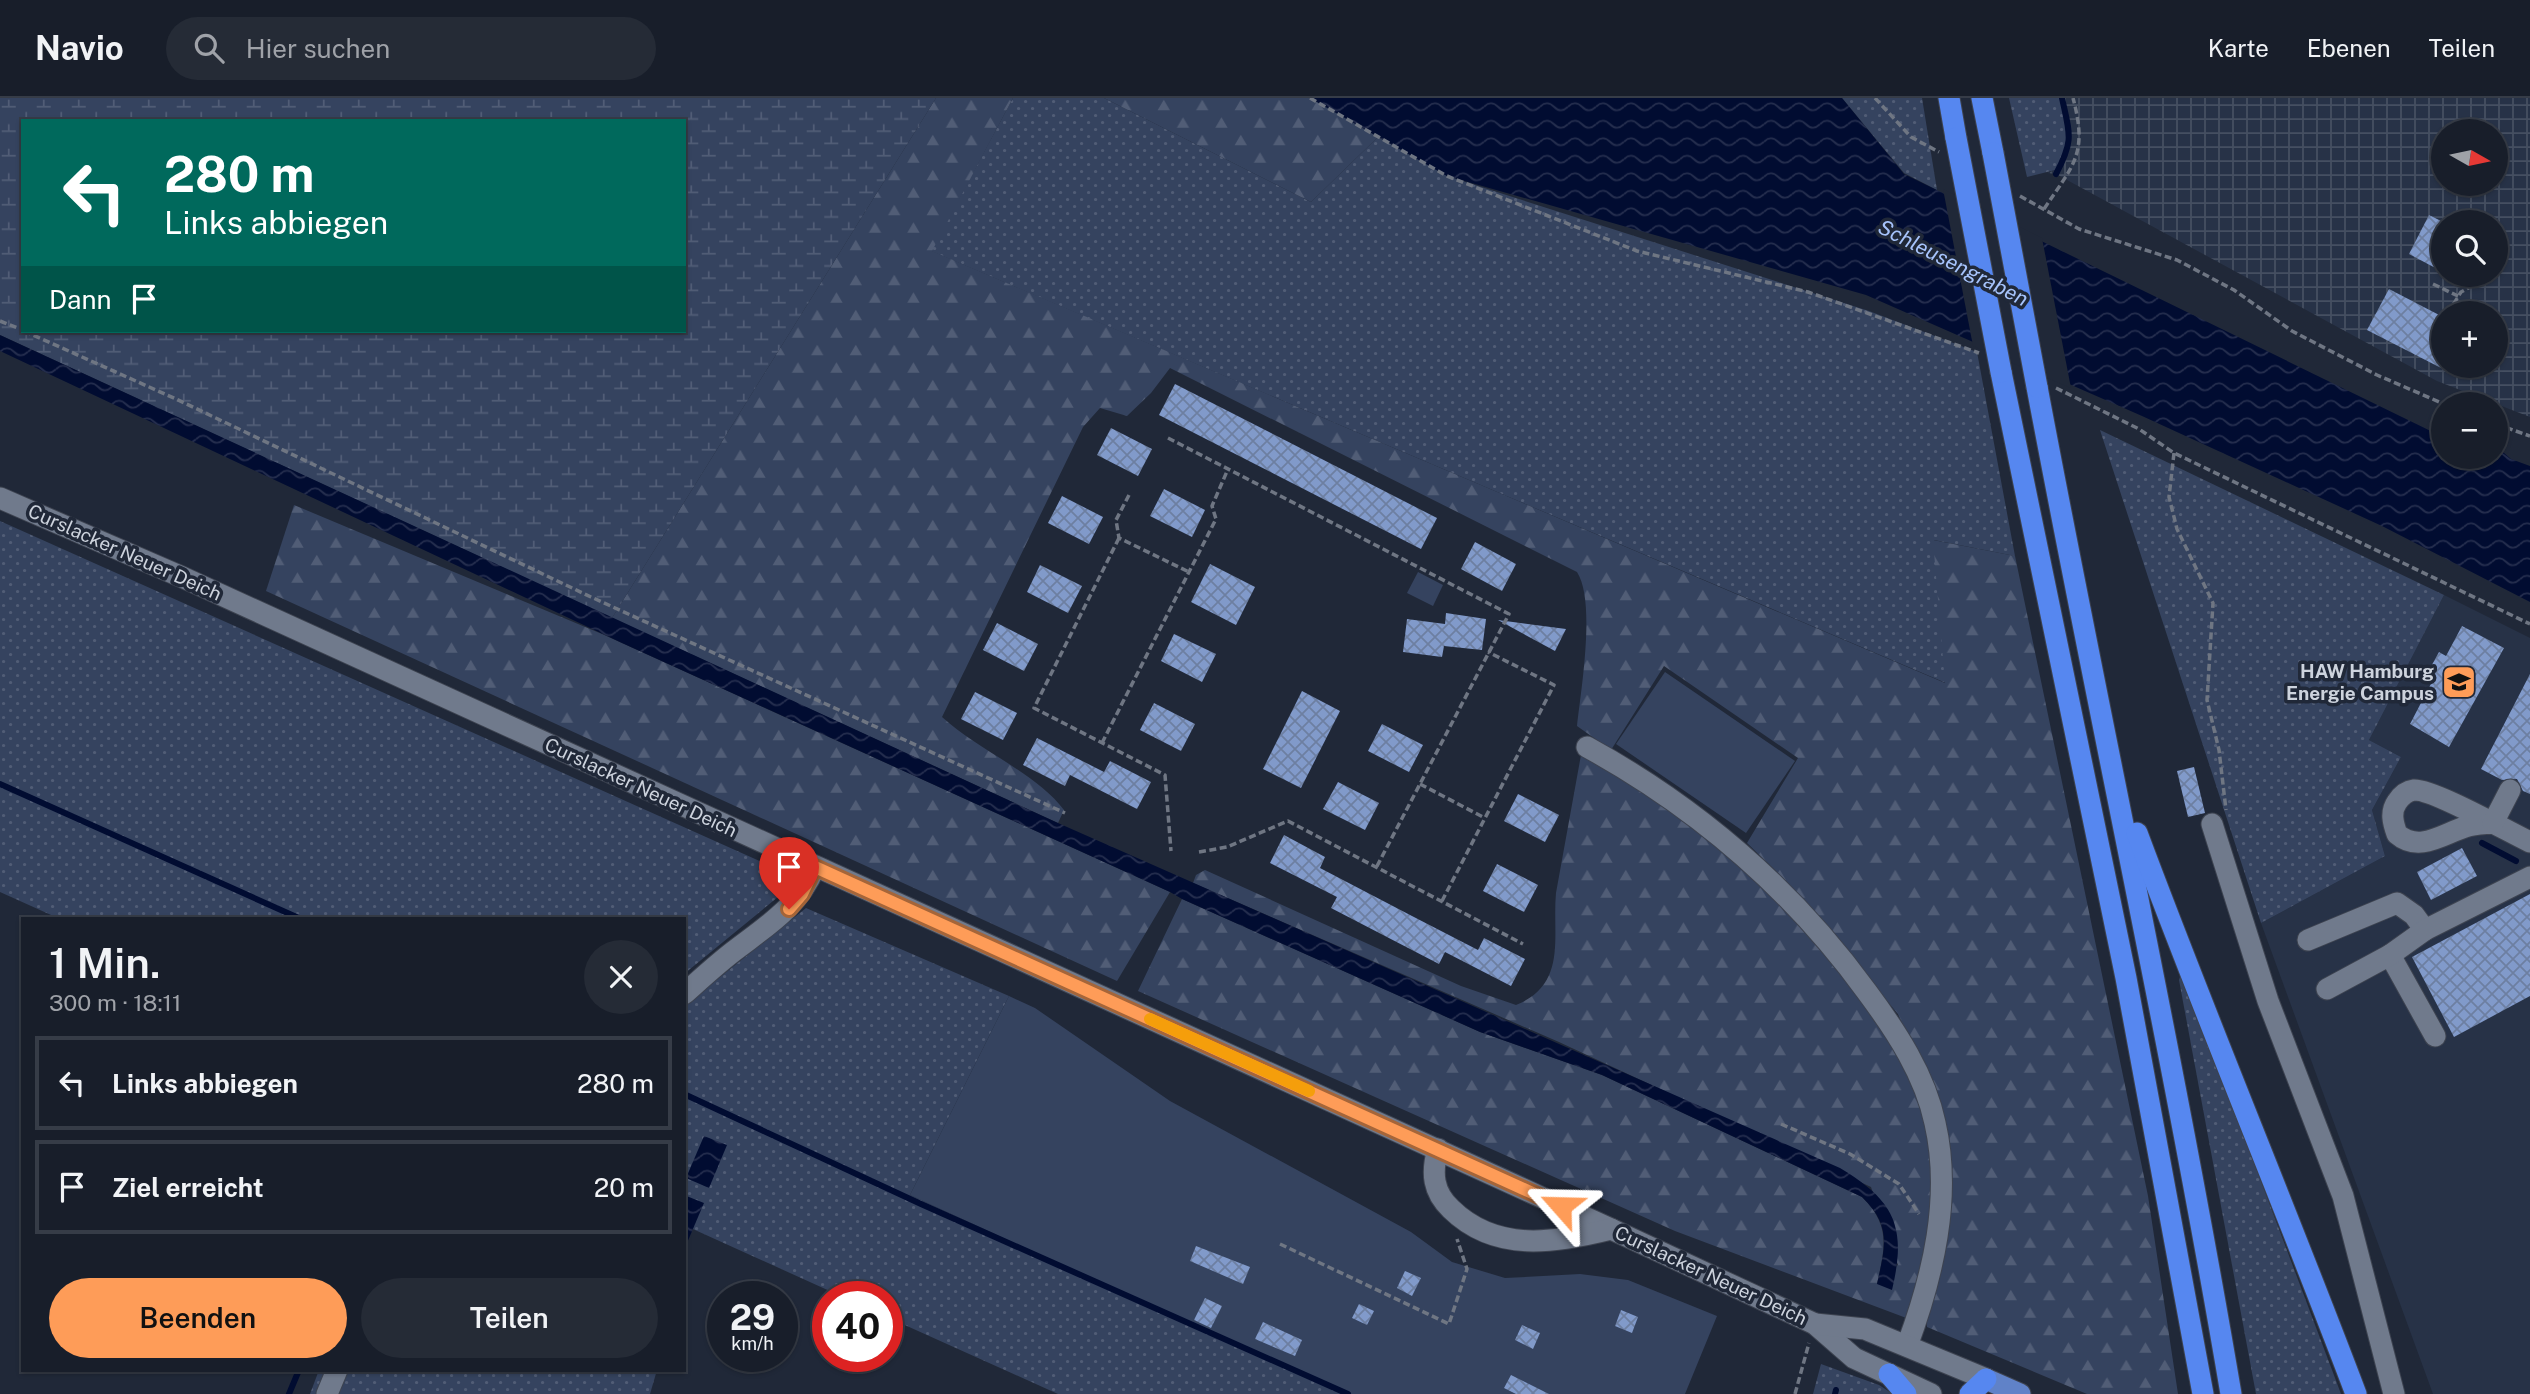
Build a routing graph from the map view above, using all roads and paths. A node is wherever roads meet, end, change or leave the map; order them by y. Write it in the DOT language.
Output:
graph roads {
  1 [pos="1310,98"];
  2 [pos="1875,98"];
  3 [pos="1950,98"];
  4 [pos="1982,98"];
  5 [pos="2073,98"];
  6 [pos="1952,147"];
  7 [pos="2020,196"];
  8 [pos="2044,209"];
  9 [pos="2438,287"];
  10 [pos="2473,287"];
  11 [pos="2456,298"];
  12 [pos="2454,301"];
  13 [pos="0,321"];
  14 [pos="21,330"];
  15 [pos="28,333"];
  16 [pos="1994,364"];
  17 [pos="2041,385"];
  18 [pos="2431,398"];
  19 [pos="2508,428"];
  20 [pos="2530,436"];
  21 [pos="1168,438"];
  22 [pos="2174,453"];
  23 [pos="1228,469"];
  24 [pos="1129,495"];
  25 [pos="0,498"];
  26 [pos="1119,538"];
  27 [pos="1189,572"];
  28 [pos="2530,624"];
  29 [pos="1488,652"];
  30 [pos="1101,743"];
  31 [pos="1587,747"];
  32 [pos="2116,775"];
  33 [pos="1420,784"];
  34 [pos="2510,790"];
  35 [pos="1065,813"];
  36 [pos="1485,818"];
  37 [pos="2212,824"];
  38 [pos="2530,842"];
  39 [pos="1171,851"];
  40 [pos="1199,852"];
  41 [pos="815,867"];
  42 [pos="1376,868"];
  43 [pos="2530,877"];
  44 [pos="1442,902"];
  45 [pos="2425,930"];
  46 [pos="2308,940"];
  47 [pos="1523,944"];
  48 [pos="2390,955"];
  49 [pos="2327,989"];
  50 [pos="686,992"];
  51 [pos="2435,1037"];
  52 [pos="1780,1124"];
  53 [pos="1437,1149"];
  54 [pos="1611,1229"];
  55 [pos="1456,1237"];
  56 [pos="1280,1244"];
  57 [pos="1934,1252"];
  58 [pos="1815,1324"];
  59 [pos="1907,1346"];
  60 [pos="336,1372"];
  61 [pos="1889,1374"];
  62 [pos="1987,1387"];
  63 [pos="327,1394"];
  64 [pos="1795,1394"];
  65 [pos="1906,1394"];
  66 [pos="1931,1394"];
  67 [pos="1969,1394"];
  68 [pos="2020,1394"];
  69 [pos="2203,1394"];
  70 [pos="2231,1394"];
  71 [pos="2356,1394"];
  72 [pos="2394,1394"];
  1 -- 16 [label="path"];
  2 -- 6 [label="path"];
  3 -- 6 [label="highway"];
  4 -- 17 [label="highway, bridge"];
  5 -- 8 [label="path"];
  6 -- 16 [label="highway, bridge"];
  7 -- 8 [label="path"];
  8 -- 18 [label="path"];
  9 -- 11 [label="path"];
  10 -- 11 [label="path"];
  11 -- 12 [label="path"];
  13 -- 14 [label="path"];
  15 -- 35 [label="path"];
  16 -- 69 [label="highway"];
  17 -- 22 [label="path"];
  17 -- 32 [label="highway"];
  19 -- 20 [label="path"];
  21 -- 23 [label="path"];
  22 -- 28 [label="path"];
  22 -- 37 [label="path"];
  23 -- 27 [label="path"];
  23 -- 29 [label="path"];
  24 -- 26 [label="path"];
  25 -- 41 [label="street, Curslacker Neuer Deich"];
  26 -- 27 [label="path"];
  26 -- 30 [label="path"];
  27 -- 30 [label="path"];
  29 -- 33 [label="path"];
  29 -- 36 [label="path"];
  30 -- 39 [label="path"];
  31 -- 57 [label="street"];
  32 -- 70 [label="highway"];
  32 -- 71 [label="highway"];
  33 -- 36 [label="path"];
  33 -- 42 [label="path"];
  34 -- 38 [label="street"];
  36 -- 44 [label="path"];
  37 -- 72 [label="street"];
  40 -- 42 [label="path"];
  41 -- 50 [label="street"];
  41 -- 53 [label="street, Curslacker Neuer Deich"];
  42 -- 44 [label="path"];
  43 -- 45 [label="street"];
  44 -- 47 [label="path"];
  45 -- 46 [label="street"];
  45 -- 48 [label="street"];
  48 -- 49 [label="street"];
  48 -- 51 [label="street"];
  52 -- 57 [label="path"];
  53 -- 54 [label="street, Curslacker Neuer Deich"];
  53 -- 54 [label="street"];
  54 -- 58 [label="street, Curslacker Neuer Deich"];
  55 -- 56 [label="path"];
  57 -- 59 [label="street"];
  58 -- 59 [label="street, Curslacker Neuer Deich"];
  58 -- 61 [label="street, Curslacker Neuer Deich"];
  58 -- 64 [label="path"];
  59 -- 62 [label="street, Curslacker Neuer Deich"];
  60 -- 63 [label="street"];
  61 -- 65 [label="highway"];
  61 -- 66 [label="street, Curslacker Neuer Deich"];
  62 -- 67 [label="highway"];
  62 -- 68 [label="main road, Curslacker Neuer Deich"];
}
